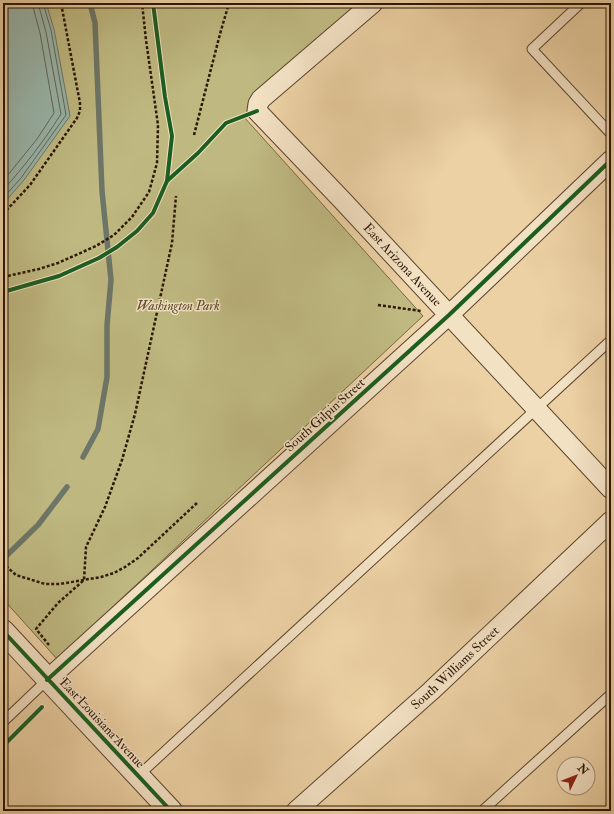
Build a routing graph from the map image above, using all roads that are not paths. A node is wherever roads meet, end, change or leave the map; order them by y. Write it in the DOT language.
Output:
graph roads {
  1 [pos="373,3"];
  2 [pos="581,3"];
  3 [pos="611,134"];
  4 [pos="611,160"];
  5 [pos="449,316"];
  6 [pos="611,340"];
  7 [pos="537,409"];
  8 [pos="611,489"];
  9 [pos="611,522"];
  10 [pos="3,631"];
  11 [pos="47,680"];
  12 [pos="611,694"];
  13 [pos="3,722"];
  14 [pos="138,776"];
  15 [pos="171,811"];
  16 [pos="296,811"];
  17 [pos="482,811"];
  1 -- 5 [label="street, East Arizona Avenue"];
  2 -- 3 [label="lane"];
  4 -- 5 [label="street, South Gilpin Street"];
  5 -- 7 [label="street, East Arizona Avenue"];
  5 -- 11 [label="street, South Gilpin Street"];
  6 -- 7 [label="lane"];
  7 -- 8 [label="street, East Arizona Avenue"];
  7 -- 14 [label="lane"];
  9 -- 16 [label="street, South Williams Street"];
  10 -- 11 [label="street, East Louisiana Avenue"];
  11 -- 13 [label="lane"];
  11 -- 14 [label="street, East Louisiana Avenue"];
  12 -- 17 [label="lane"];
  14 -- 15 [label="street, East Louisiana Avenue"];
}
